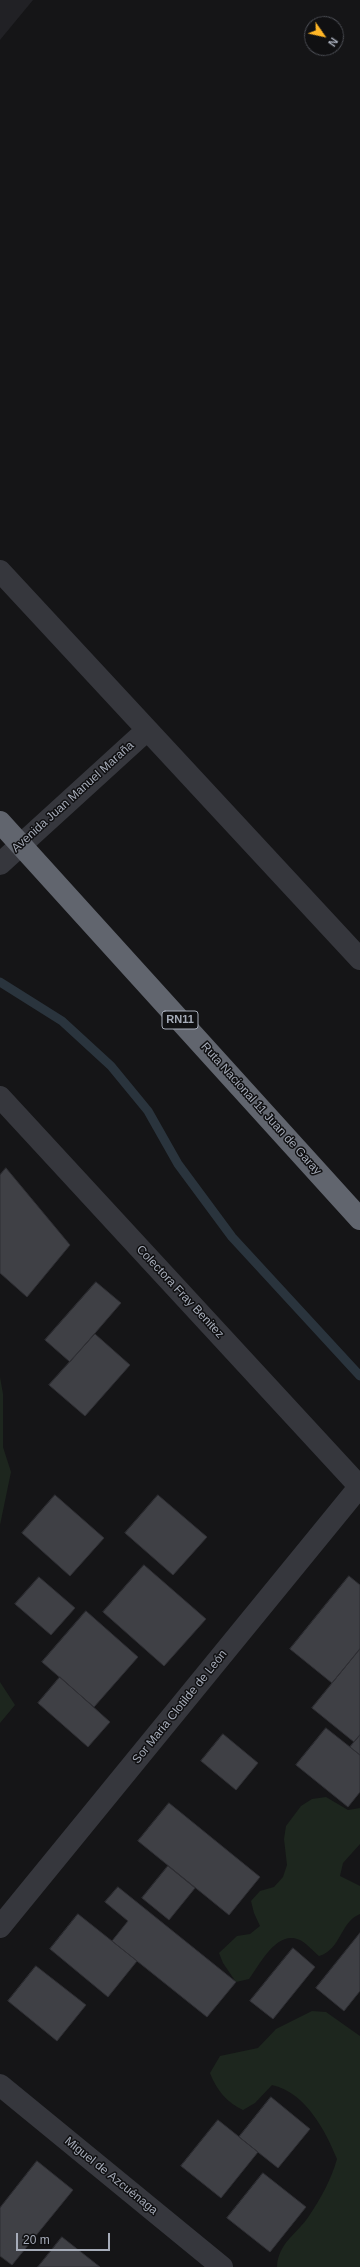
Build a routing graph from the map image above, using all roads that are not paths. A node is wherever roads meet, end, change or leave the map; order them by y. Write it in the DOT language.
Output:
graph roads {
  1 [pos="0,571"];
  2 [pos="147,730"];
  3 [pos="0,822"];
  4 [pos="21,844"];
  5 [pos="0,864"];
  6 [pos="360,959"];
  7 [pos="0,1097"];
  8 [pos="360,1219"];
  9 [pos="360,1486"];
  10 [pos="0,1927"];
  11 [pos="0,2085"];
  12 [pos="222,2267"];
  1 -- 2 [label="street"];
  2 -- 4 [label="street, Avenida Juan Manuel Maraña"];
  2 -- 6 [label="street"];
  3 -- 4 [label="highway, Ruta Nacional 11 Juan de Garay / RN11"];
  4 -- 5 [label="street, Avenida Juan Manuel Maraña"];
  4 -- 8 [label="highway, Ruta Nacional 11 Juan de Garay / RN11"];
  7 -- 9 [label="street, Colectora Fray Benitez"];
  9 -- 10 [label="street, Sor Maria Clotilde de León"];
  11 -- 12 [label="street, Miguel de Azcuénaga"];
}
